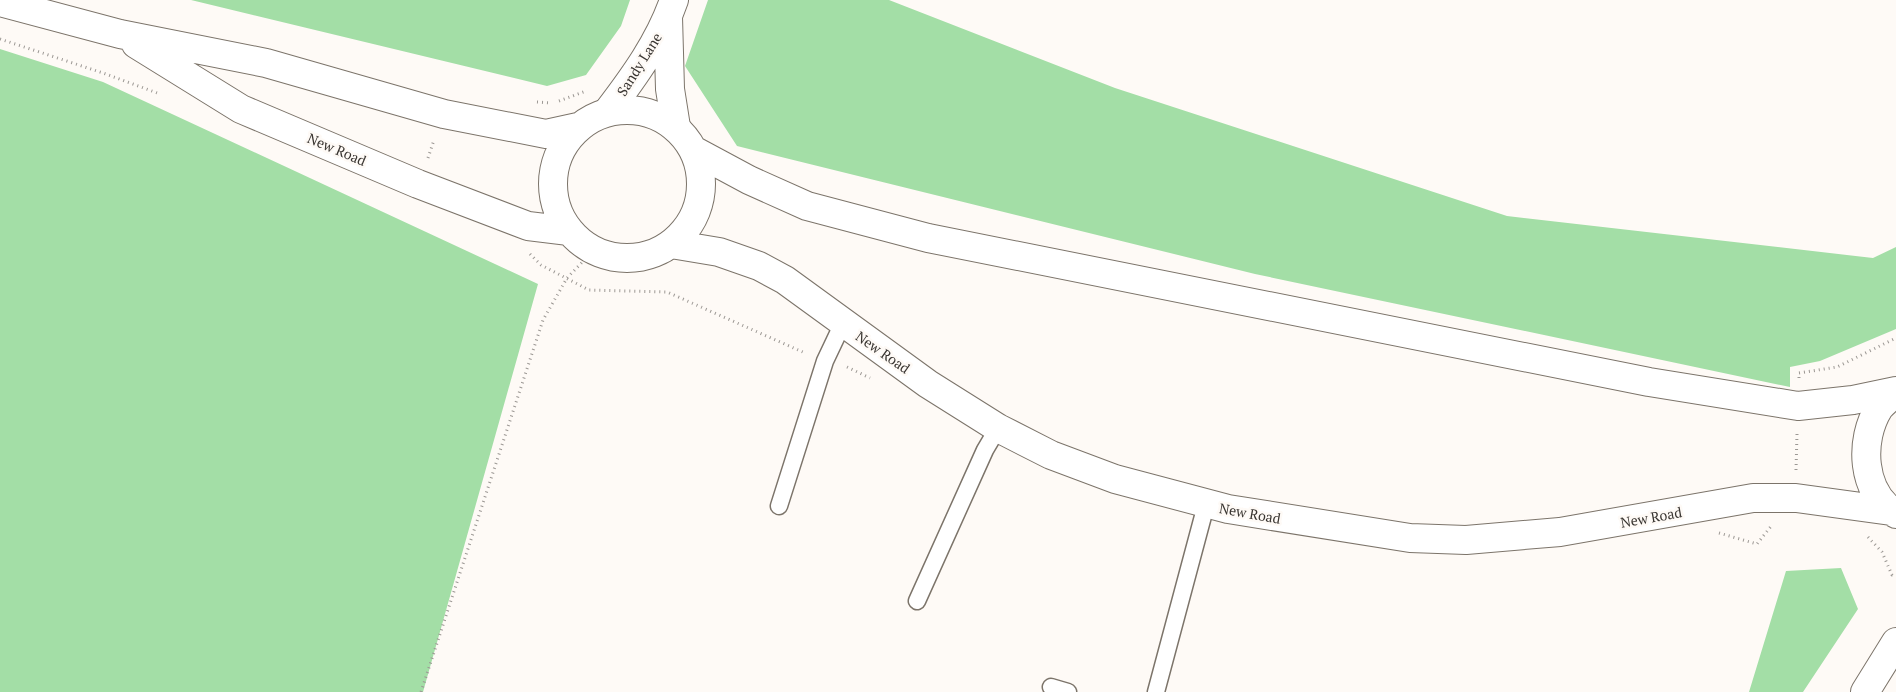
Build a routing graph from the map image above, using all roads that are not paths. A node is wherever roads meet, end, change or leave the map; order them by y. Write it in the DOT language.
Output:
graph roads {
  1 [pos="0,2"];
  2 [pos="671,8"];
  3 [pos="120,34"];
  4 [pos="608,111"];
  5 [pos="578,127"];
  6 [pos="676,127"];
  7 [pos="695,151"];
  8 [pos="569,231"];
  9 [pos="671,244"];
  10 [pos="843,323"];
  11 [pos="1896,391"];
  12 [pos="998,428"];
  13 [pos="1206,505"];
  14 [pos="779,506"];
  15 [pos="1894,512"];
  16 [pos="917,601"];
  17 [pos="1896,642"];
  18 [pos="1051,687"];
  19 [pos="1068,692"];
  20 [pos="1156,692"];
  21 [pos="1865,692"];
  1 -- 3 [label="main road, New Road"];
  2 -- 4 [label="main road, Sandy Lane"];
  2 -- 6 [label="main road, Sandy Lane"];
  3 -- 5 [label="main road, New Road"];
  3 -- 8 [label="main road, New Road"];
  4 -- 5 [label="main road"];
  4 -- 6 [label="main road"];
  5 -- 8 [label="main road"];
  6 -- 7 [label="main road"];
  7 -- 9 [label="main road"];
  7 -- 11 [label="main road"];
  8 -- 9 [label="main road"];
  9 -- 10 [label="main road, New Road"];
  10 -- 12 [label="main road, New Road"];
  10 -- 14 [label="lane"];
  11 -- 15 [label="main road"];
  12 -- 13 [label="main road, New Road"];
  12 -- 16 [label="lane"];
  13 -- 15 [label="main road, New Road"];
  13 -- 20 [label="lane"];
  17 -- 21 [label="main road"];
  18 -- 19 [label="lane"];
}
